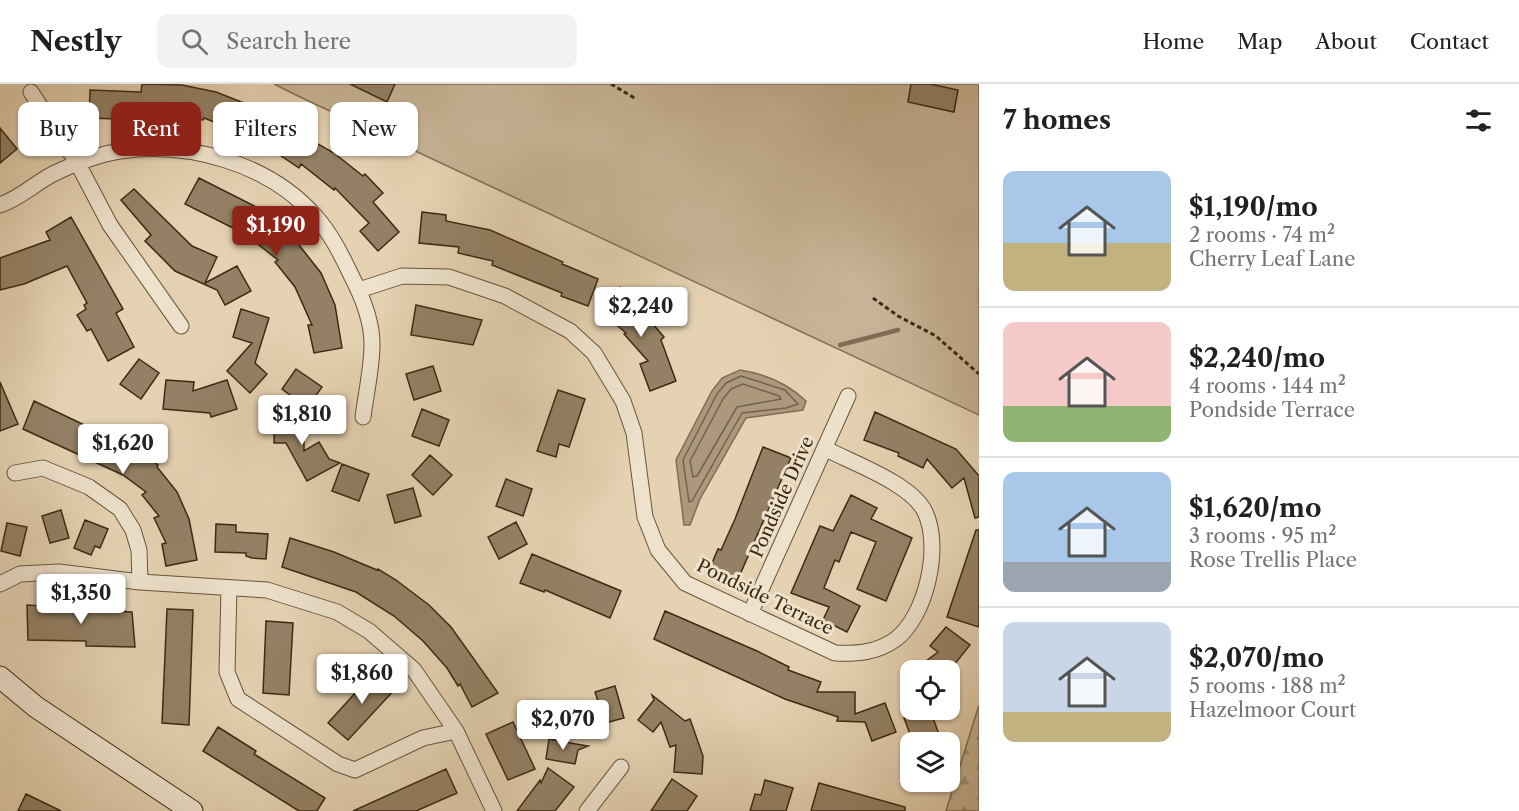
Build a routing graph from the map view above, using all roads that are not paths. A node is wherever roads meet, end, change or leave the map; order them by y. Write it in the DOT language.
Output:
graph roads {
  1 [pos="30,92"];
  2 [pos="78,164"];
  3 [pos="0,205"];
  4 [pos="358,290"];
  5 [pos="181,326"];
  6 [pos="848,396"];
  7 [pos="363,417"];
  8 [pos="826,449"];
  9 [pos="15,473"];
  10 [pos="140,582"];
  11 [pos="0,584"];
  12 [pos="229,588"];
  13 [pos="750,614"];
  14 [pos="0,677"];
  15 [pos="456,731"];
  16 [pos="621,767"];
  17 [pos="192,811"];
  18 [pos="494,811"];
  19 [pos="587,811"];
  1 -- 2 [label="street"];
  2 -- 3 [label="street"];
  2 -- 4 [label="street"];
  2 -- 5 [label="street"];
  4 -- 7 [label="street"];
  4 -- 13 [label="street, Pondside Terrace"];
  6 -- 8 [label="street, Pondside Drive"];
  8 -- 13 [label="street, Pondside Drive"];
  8 -- 13 [label="street, Pondside Terrace"];
  9 -- 10 [label="street"];
  10 -- 11 [label="street"];
  10 -- 12 [label="street"];
  12 -- 15 [label="street"];
  12 -- 15 [label="street"];
  14 -- 17 [label="street"];
  15 -- 18 [label="street"];
  16 -- 19 [label="street"];
}
